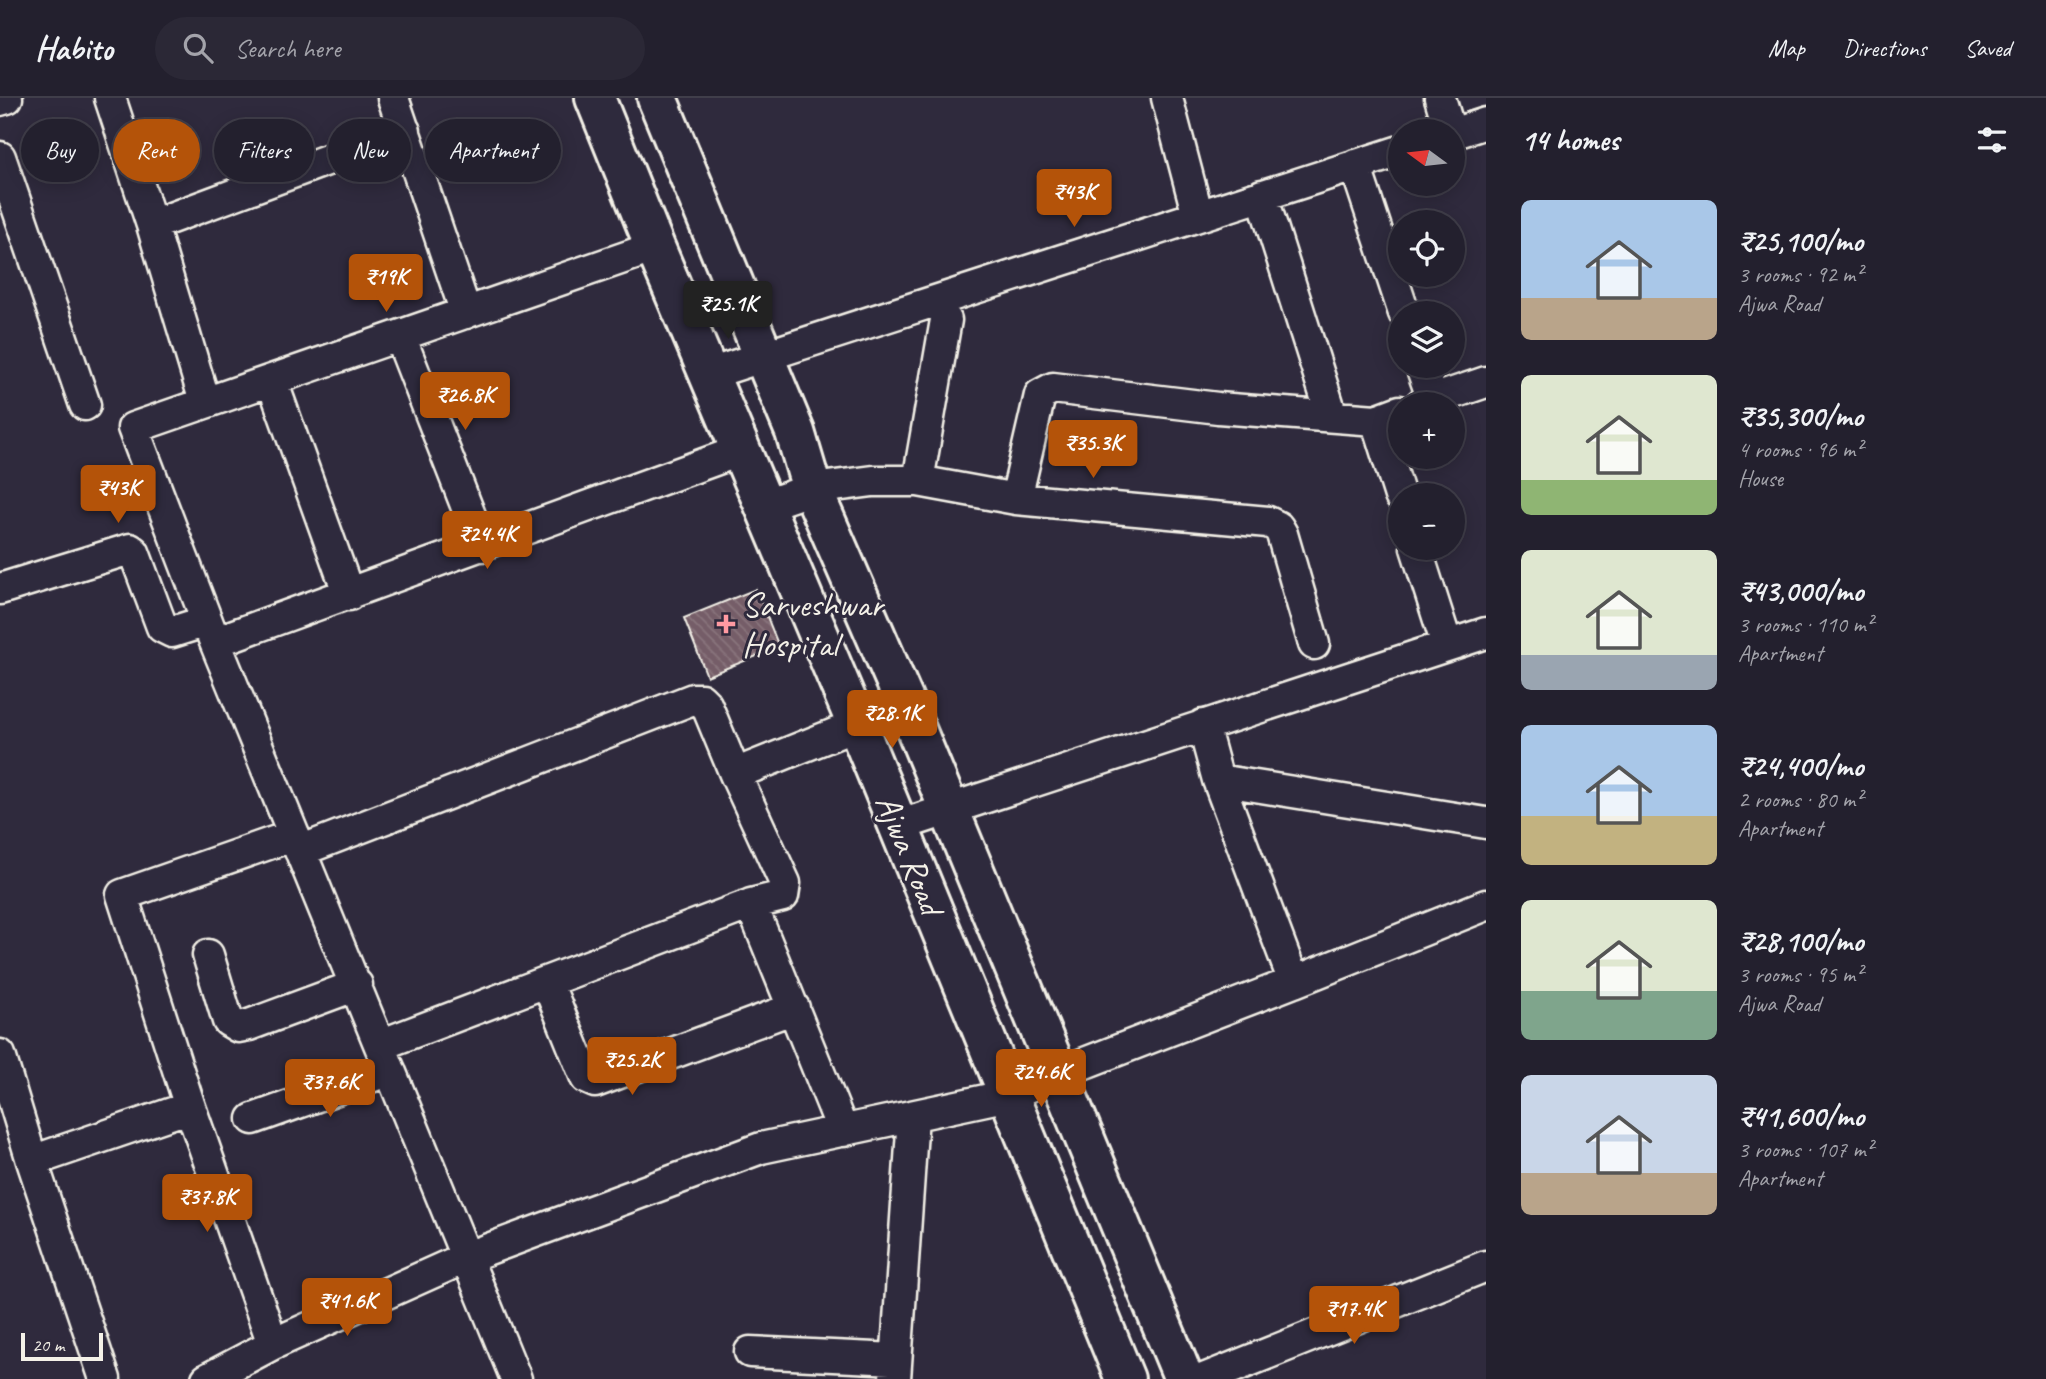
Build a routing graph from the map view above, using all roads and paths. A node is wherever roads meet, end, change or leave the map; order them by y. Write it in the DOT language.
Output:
graph roads {
  1 [pos="7,98"];
  2 [pos="110,98"];
  3 [pos="393,98"];
  4 [pos="595,98"];
  5 [pos="657,98"];
  6 [pos="1167,98"];
  7 [pos="1440,98"];
  8 [pos="0,100"];
  9 [pos="401,119"];
  10 [pos="1447,119"];
  11 [pos="1486,123"];
  12 [pos="1465,128"];
  13 [pos="411,149"];
  14 [pos="1388,154"];
  15 [pos="0,157"];
  16 [pos="328,160"];
  17 [pos="1355,165"];
  18 [pos="1262,195"];
  19 [pos="1198,215"];
  20 [pos="152,225"];
  21 [pos="655,247"];
  22 [pos="1400,301"];
  23 [pos="466,313"];
  24 [pos="946,320"];
  25 [pos="400,336"];
  26 [pos="763,356"];
  27 [pos="709,374"];
  28 [pos="272,381"];
  29 [pos="1486,382"];
  30 [pos="1456,392"];
  31 [pos="205,402"];
  32 [pos="85,405"];
  33 [pos="1332,416"];
  34 [pos="1388,416"];
  35 [pos="742,450"];
  36 [pos="918,481"];
  37 [pos="812,489"];
  38 [pos="1016,499"];
  39 [pos="765,505"];
  40 [pos="482,546"];
  41 [pos="1420,560"];
  42 [pos="0,589"];
  43 [pos="349,594"];
  44 [pos="211,631"];
  45 [pos="1486,632"];
  46 [pos="1314,644"];
  47 [pos="1447,645"];
  48 [pos="857,725"];
  49 [pos="1203,725"];
  50 [pos="734,774"];
  51 [pos="1218,780"];
  52 [pos="948,808"];
  53 [pos="1486,823"];
  54 [pos="898,826"];
  55 [pos="297,843"];
  56 [pos="751,904"];
  57 [pos="1486,905"];
  58 [pos="208,955"];
  59 [pos="547,982"];
  60 [pos="1294,982"];
  61 [pos="357,985"];
  62 [pos="794,1009"];
  63 [pos="0,1055"];
  64 [pos="385,1057"];
  65 [pos="1059,1073"];
  66 [pos="1009,1095"];
  67 [pos="190,1107"];
  68 [pos="912,1116"];
  69 [pos="253,1119"];
  70 [pos="843,1131"];
  71 [pos="32,1161"];
  72 [pos="467,1257"];
  73 [pos="1486,1266"];
  74 [pos="273,1343"];
  75 [pos="750,1352"];
  76 [pos="895,1369"];
  77 [pos="105,1379"];
  78 [pos="207,1379"];
  79 [pos="516,1379"];
  80 [pos="1125,1379"];
  81 [pos="1184,1379"];
  82 [pos="1204,1379"];
  1 -- 8 [label="street"];
  2 -- 20 [label="street"];
  3 -- 9 [label="street"];
  4 -- 21 [label="main road, Ajwa Road"];
  5 -- 26 [label="main road, Ajwa Road"];
  6 -- 19 [label="street"];
  7 -- 10 [label="street"];
  11 -- 12 [label="street"];
  13 -- 23 [label="street"];
  14 -- 17 [label="street"];
  15 -- 32 [label="street"];
  16 -- 20 [label="street"];
  17 -- 18 [label="street"];
  17 -- 22 [label="street"];
  18 -- 19 [label="street"];
  18 -- 33 [label="street"];
  19 -- 26 [label="street"];
  20 -- 31 [label="street"];
  21 -- 23 [label="street"];
  21 -- 27 [label="main road, Ajwa Road"];
  23 -- 25 [label="street"];
  24 -- 36 [label="street"];
  25 -- 28 [label="street"];
  25 -- 40 [label="street"];
  26 -- 27 [label="street"];
  26 -- 37 [label="main road, Ajwa Road"];
  27 -- 35 [label="main road, Ajwa Road"];
  28 -- 31 [label="street"];
  28 -- 43 [label="street"];
  29 -- 30 [label="street"];
  31 -- 44 [label="street"];
  33 -- 34 [label="street"];
  33 -- 38 [label="street"];
  35 -- 39 [label="main road, Ajwa Road"];
  35 -- 40 [label="street"];
  36 -- 37 [label="street"];
  36 -- 38 [label="street"];
  37 -- 39 [label="street"];
  37 -- 52 [label="main road, Ajwa Road"];
  38 -- 46 [label="street"];
  39 -- 48 [label="main road, Ajwa Road"];
  40 -- 43 [label="street"];
  41 -- 47 [label="street"];
  42 -- 44 [label="street"];
  43 -- 44 [label="street"];
  44 -- 55 [label="street"];
  45 -- 47 [label="street"];
  47 -- 49 [label="street"];
  48 -- 50 [label="street"];
  48 -- 54 [label="main road, Ajwa Road"];
  49 -- 51 [label="street"];
  49 -- 52 [label="street"];
  50 -- 55 [label="street"];
  50 -- 56 [label="street"];
  51 -- 53 [label="street"];
  51 -- 60 [label="street"];
  52 -- 54 [label="street"];
  52 -- 65 [label="main road, Ajwa Road"];
  54 -- 66 [label="main road, Ajwa Road"];
  55 -- 61 [label="street"];
  55 -- 67 [label="street"];
  56 -- 59 [label="street"];
  56 -- 62 [label="street"];
  57 -- 60 [label="street"];
  58 -- 61 [label="street"];
  59 -- 62 [label="street"];
  59 -- 64 [label="street"];
  60 -- 65 [label="street"];
  61 -- 64 [label="street"];
  62 -- 70 [label="street"];
  63 -- 71 [label="street"];
  64 -- 69 [label="street"];
  64 -- 72 [label="street"];
  65 -- 66 [label="street"];
  65 -- 81 [label="main road, Ajwa Road"];
  66 -- 68 [label="street"];
  66 -- 80 [label="main road, Ajwa Road"];
  67 -- 71 [label="street"];
  67 -- 74 [label="street"];
  68 -- 70 [label="street"];
  68 -- 76 [label="street"];
  70 -- 72 [label="street"];
  71 -- 77 [label="street"];
  72 -- 74 [label="street"];
  72 -- 79 [label="street"];
  73 -- 82 [label="street"];
  74 -- 78 [label="street"];
  75 -- 76 [label="street"];
}
